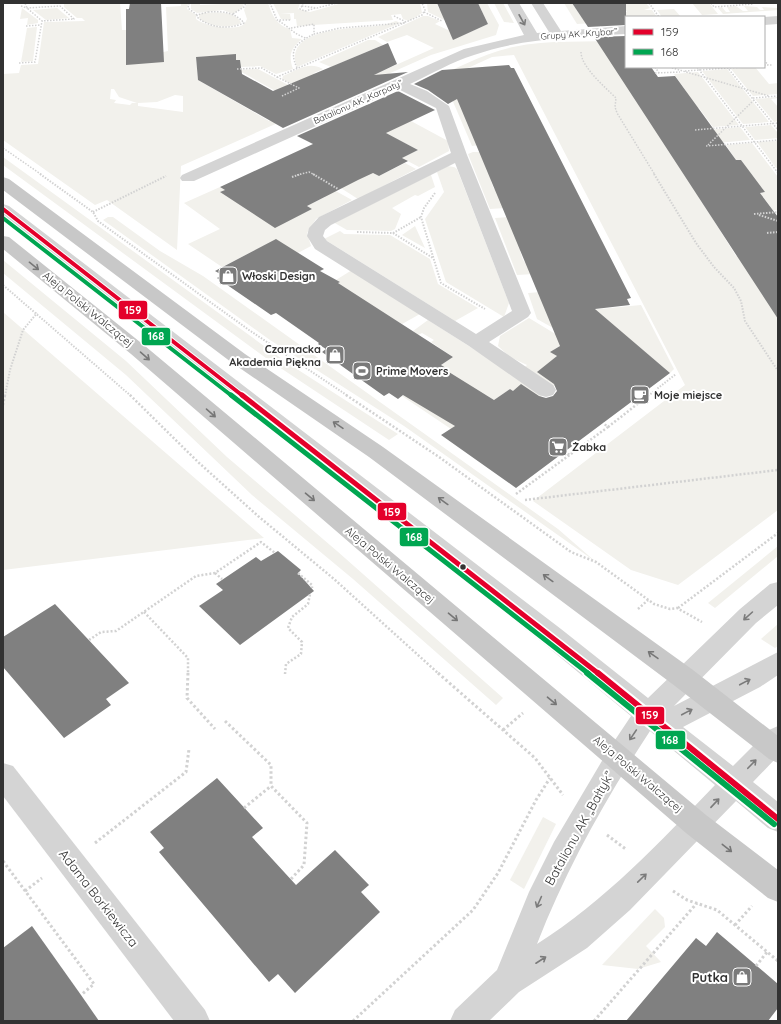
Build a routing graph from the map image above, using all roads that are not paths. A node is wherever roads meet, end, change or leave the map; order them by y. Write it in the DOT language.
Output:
graph roads {
  1 [pos="513,3"];
  2 [pos="537,3"];
  3 [pos="765,20"];
  4 [pos="778,20"];
  5 [pos="625,30"];
  6 [pos="557,35"];
  7 [pos="532,37"];
  8 [pos="398,84"];
  9 [pos="459,155"];
  10 [pos="188,178"];
  11 [pos="3,182"];
  12 [pos="3,209"];
  13 [pos="3,241"];
  14 [pos="476,342"];
  15 [pos="546,390"];
  16 [pos="778,591"];
  17 [pos="778,662"];
  18 [pos="684,678"];
  19 [pos="711,700"];
  20 [pos="655,719"];
  21 [pos="775,744"];
  22 [pos="618,757"];
  23 [pos="3,775"];
  24 [pos="733,783"];
  25 [pos="778,818"];
  26 [pos="696,824"];
  27 [pos="778,888"];
  28 [pos="508,981"];
  29 [pos="194,1021"];
  30 [pos="466,1021"];
  1 -- 7 [label="street, one-way"];
  2 -- 6 [label="street"];
  3 -- 4 [label="street"];
  5 -- 6 [label="street, Grupy AK „Krybar”"];
  6 -- 7 [label="street, Grupy AK „Krybar”"];
  7 -- 8 [label="street, Batalionu AK „Karpaty”"];
  8 -- 9 [label="street"];
  8 -- 10 [label="street, Batalionu AK „Karpaty”"];
  9 -- 14 [label="street"];
  9 -- 14 [label="street"];
  18 -- 11 [label="main road, one-way"];
  12 -- 20 [label="street"];
  13 -- 22 [label="main road, Aleja Polski Walczącej, one-way"];
  14 -- 15 [label="street"];
  16 -- 18 [label="street, Batalionu AK „Bałtyk”, one-way"];
  19 -- 17 [label="street, one-way"];
  18 -- 19 [label="main road"];
  18 -- 20 [label="street, Batalionu AK „Bałtyk”"];
  20 -- 19 [label="street, one-way"];
  19 -- 21 [label="main road"];
  20 -- 22 [label="street, Batalionu AK „Bałtyk”, one-way"];
  20 -- 24 [label="street"];
  24 -- 21 [label="street, Batalionu AK „Bałtyk”, one-way"];
  22 -- 26 [label="main road, Aleja Polski Walczącej"];
  22 -- 28 [label="street, Batalionu AK „Bałtyk”, one-way"];
  23 -- 29 [label="street, Adama Borkiewicza"];
  24 -- 25 [label="street"];
  26 -- 24 [label="street, Batalionu AK „Bałtyk”, one-way"];
  26 -- 27 [label="main road, Aleja Polski Walczącej, one-way"];
  28 -- 26 [label="street, Batalionu AK „Bałtyk”, one-way"];
  28 -- 30 [label="street, Batalionu AK „Bałtyk”"];
}
